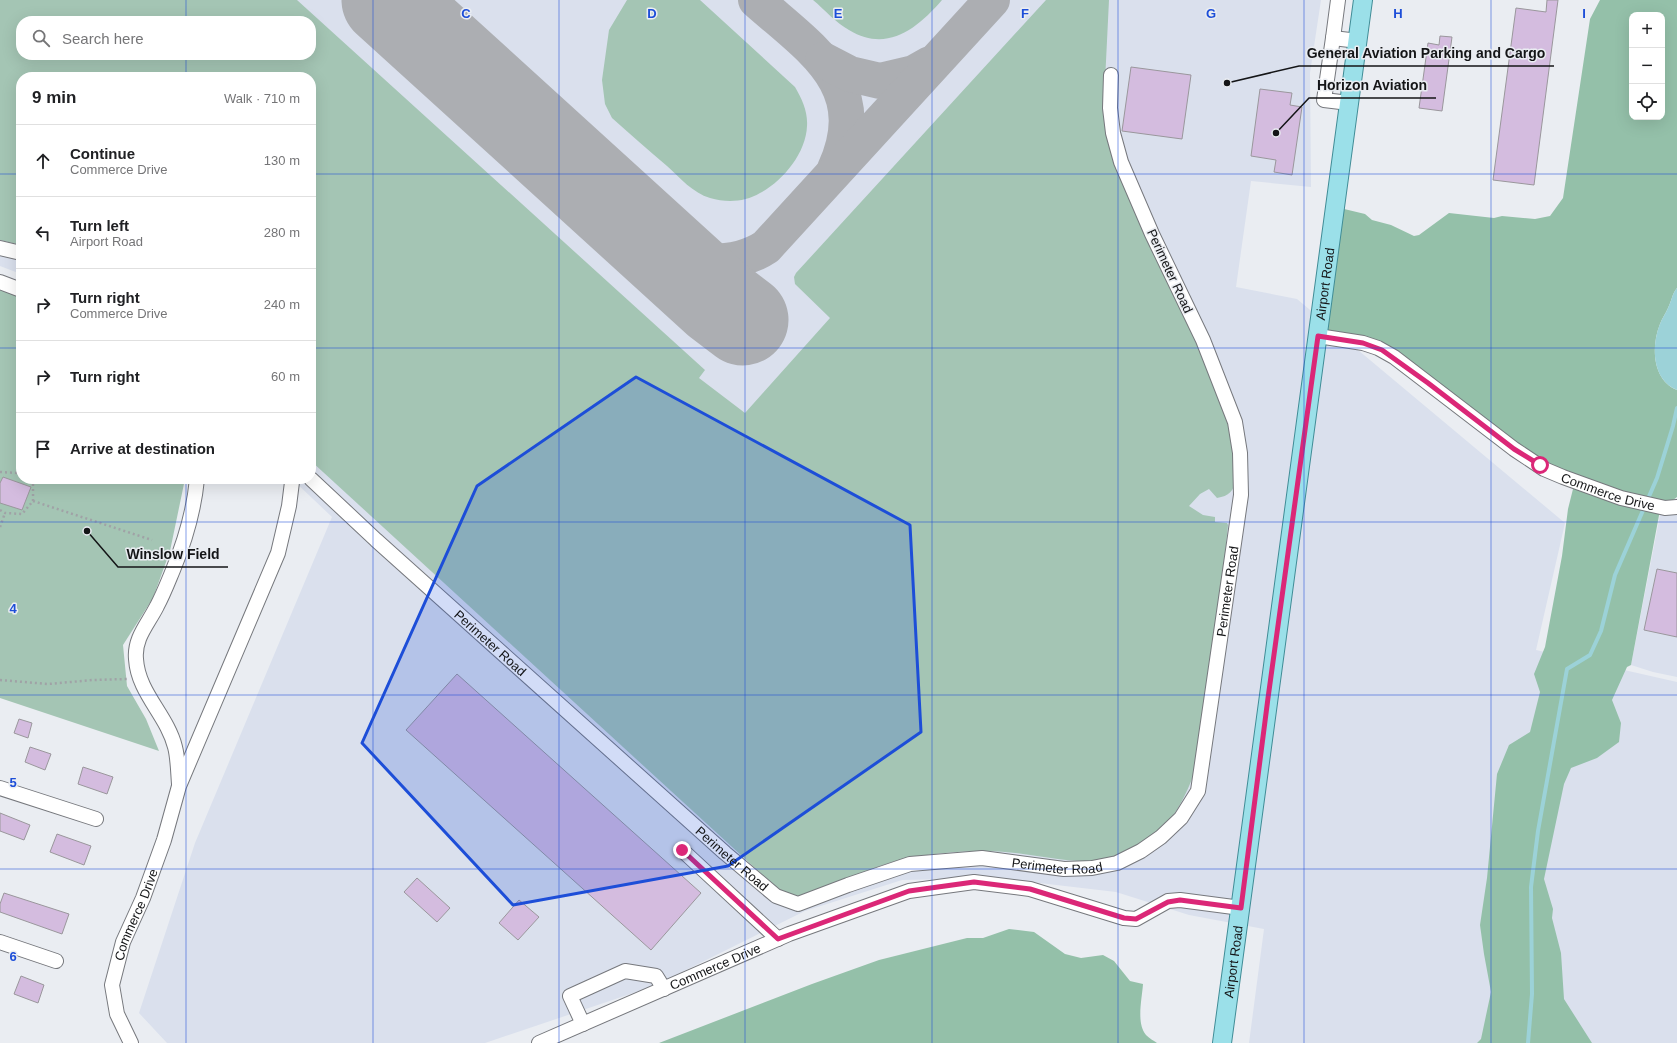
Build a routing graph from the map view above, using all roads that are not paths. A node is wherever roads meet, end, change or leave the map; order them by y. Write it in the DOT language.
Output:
graph roads {
  1 [pos="1338,0"];
  2 [pos="1363,0"];
  3 [pos="1333,38"];
  4 [pos="1358,41"];
  5 [pos="1111,75"];
  6 [pos="1349,103"];
  7 [pos="0,248"];
  8 [pos="16,252"];
  9 [pos="0,282"];
  10 [pos="16,288"];
  11 [pos="1318,336"];
  12 [pos="196,484"];
  13 [pos="292,484"];
  14 [pos="316,484"];
  15 [pos="1677,507"];
  16 [pos="179,786"];
  17 [pos="0,788"];
  18 [pos="96,819"];
  19 [pos="682,850"];
  20 [pos="1241,908"];
  21 [pos="778,939"];
  22 [pos="0,942"];
  23 [pos="56,961"];
  24 [pos="664,989"];
  25 [pos="583,1024"];
  26 [pos="131,1043"];
  27 [pos="540,1043"];
  28 [pos="1222,1043"];
  1 -- 3 [label="street"];
  2 -- 4 [label="main road, Airport Road"];
  3 -- 4 [label="street"];
  3 -- 6 [label="street"];
  4 -- 6 [label="main road, Airport Road"];
  5 -- 14 [label="street, Perimeter Road"];
  6 -- 11 [label="main road, Airport Road"];
  7 -- 8 [label="street"];
  9 -- 10 [label="street"];
  11 -- 15 [label="street, Commerce Drive"];
  11 -- 20 [label="main road, Airport Road"];
  12 -- 16 [label="street"];
  13 -- 16 [label="street"];
  16 -- 26 [label="street, Commerce Drive"];
  17 -- 18 [label="street"];
  19 -- 21 [label="street"];
  20 -- 21 [label="street, Commerce Drive"];
  20 -- 28 [label="main road, Airport Road"];
  21 -- 24 [label="street, Commerce Drive"];
  22 -- 23 [label="street"];
  24 -- 25 [label="street, Commerce Drive"];
  24 -- 25 [label="street"];
  25 -- 27 [label="street, Commerce Drive"];
}
